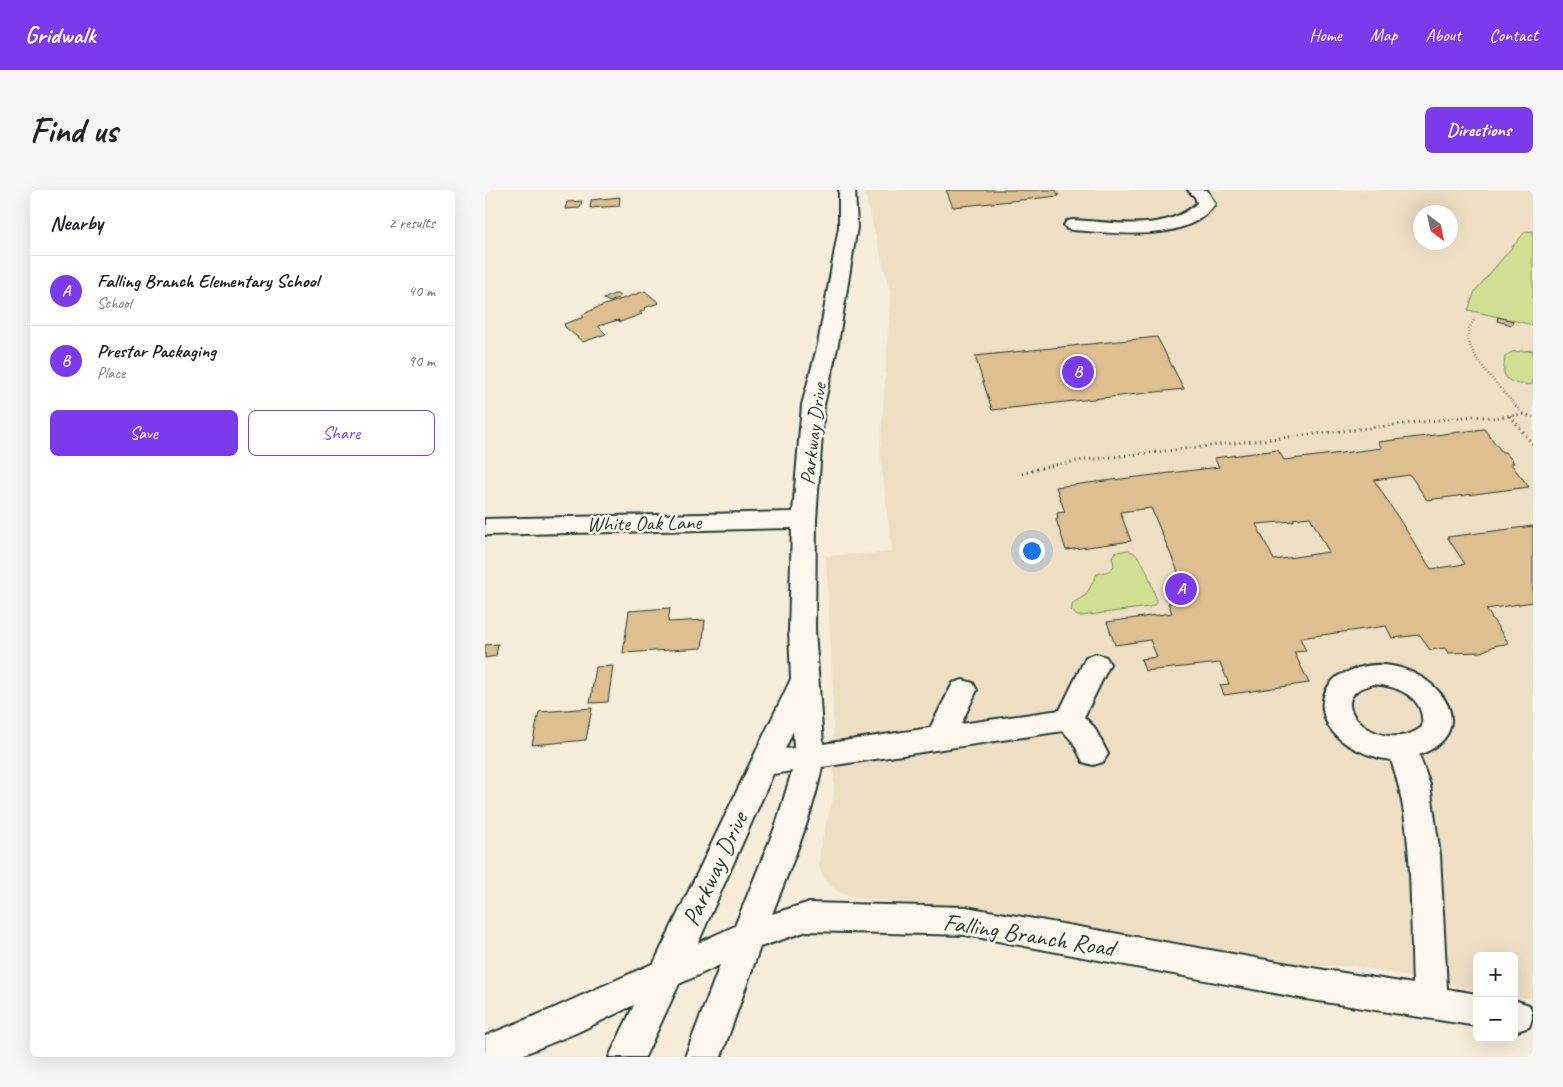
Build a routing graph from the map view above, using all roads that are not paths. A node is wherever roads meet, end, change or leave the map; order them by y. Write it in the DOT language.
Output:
graph roads {
  1 [pos="847,190"];
  2 [pos="1196,190"];
  3 [pos="1073,225"];
  4 [pos="804,520"];
  5 [pos="485,527"];
  6 [pos="1096,664"];
  7 [pos="804,681"];
  8 [pos="963,690"];
  9 [pos="1069,719"];
  10 [pos="940,738"];
  11 [pos="1402,749"];
  12 [pos="1093,754"];
  13 [pos="809,757"];
  14 [pos="763,764"];
  15 [pos="747,936"];
  16 [pos="664,976"];
  17 [pos="1431,1004"];
  18 [pos="1473,1009"];
  19 [pos="485,1053"];
  20 [pos="627,1057"];
  21 [pos="703,1057"];
  1 -- 4 [label="street, Parkway Drive"];
  2 -- 3 [label="street"];
  4 -- 5 [label="street, White Oak Lane"];
  4 -- 7 [label="street, Parkway Drive"];
  6 -- 9 [label="street"];
  7 -- 13 [label="street, Parkway Drive"];
  7 -- 14 [label="street, Parkway Drive"];
  8 -- 10 [label="street"];
  9 -- 10 [label="street"];
  9 -- 12 [label="street"];
  10 -- 13 [label="street"];
  11 -- 17 [label="street"];
  13 -- 14 [label="street"];
  13 -- 15 [label="street, Parkway Drive"];
  14 -- 16 [label="street, Parkway Drive"];
  15 -- 16 [label="street, Falling Branch Road"];
  15 -- 17 [label="street, Falling Branch Road"];
  15 -- 21 [label="street, Parkway Drive"];
  16 -- 19 [label="street, Falling Branch Road"];
  16 -- 20 [label="street, Parkway Drive"];
  17 -- 18 [label="street, Falling Branch Road"];
}
